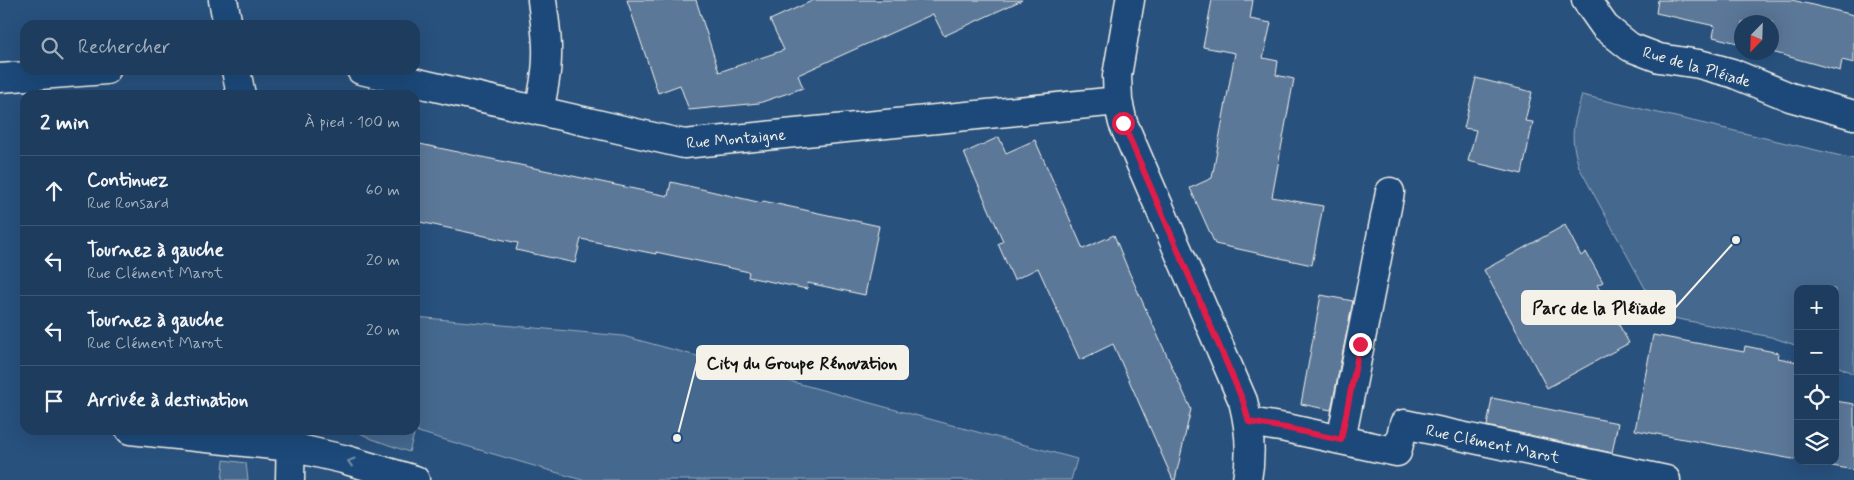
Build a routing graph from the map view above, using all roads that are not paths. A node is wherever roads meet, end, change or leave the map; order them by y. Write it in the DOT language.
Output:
graph roads {
  1 [pos="223,0"];
  2 [pos="542,0"];
  3 [pos="1130,0"];
  4 [pos="1586,0"];
  5 [pos="227,20"];
  6 [pos="40,75"];
  7 [pos="237,75"];
  8 [pos="383,75"];
  9 [pos="0,78"];
  10 [pos="240,90"];
  11 [pos="1118,101"];
  12 [pos="539,111"];
  13 [pos="1854,115"];
  14 [pos="1390,192"];
  15 [pos="1249,422"];
  16 [pos="219,435"];
  17 [pos="291,439"];
  18 [pos="1341,440"];
  19 [pos="290,480"];
  20 [pos="415,480"];
  21 [pos="1247,480"];
  22 [pos="1666,480"];
  1 -- 5 [label="street"];
  2 -- 12 [label="street"];
  3 -- 11 [label="street"];
  4 -- 13 [label="street, Rue de la Pléiade"];
  6 -- 9 [label="street"];
  7 -- 10 [label="street"];
  8 -- 12 [label="street, Rue Montaigne"];
  11 -- 12 [label="street, Rue Montaigne"];
  11 -- 15 [label="street"];
  14 -- 18 [label="street"];
  15 -- 18 [label="street, Rue Clément Marot"];
  15 -- 21 [label="street"];
  16 -- 17 [label="street"];
  17 -- 19 [label="street"];
  20 -- 17 [label="street, one-way"];
  18 -- 22 [label="street, Rue Clément Marot"];
}
